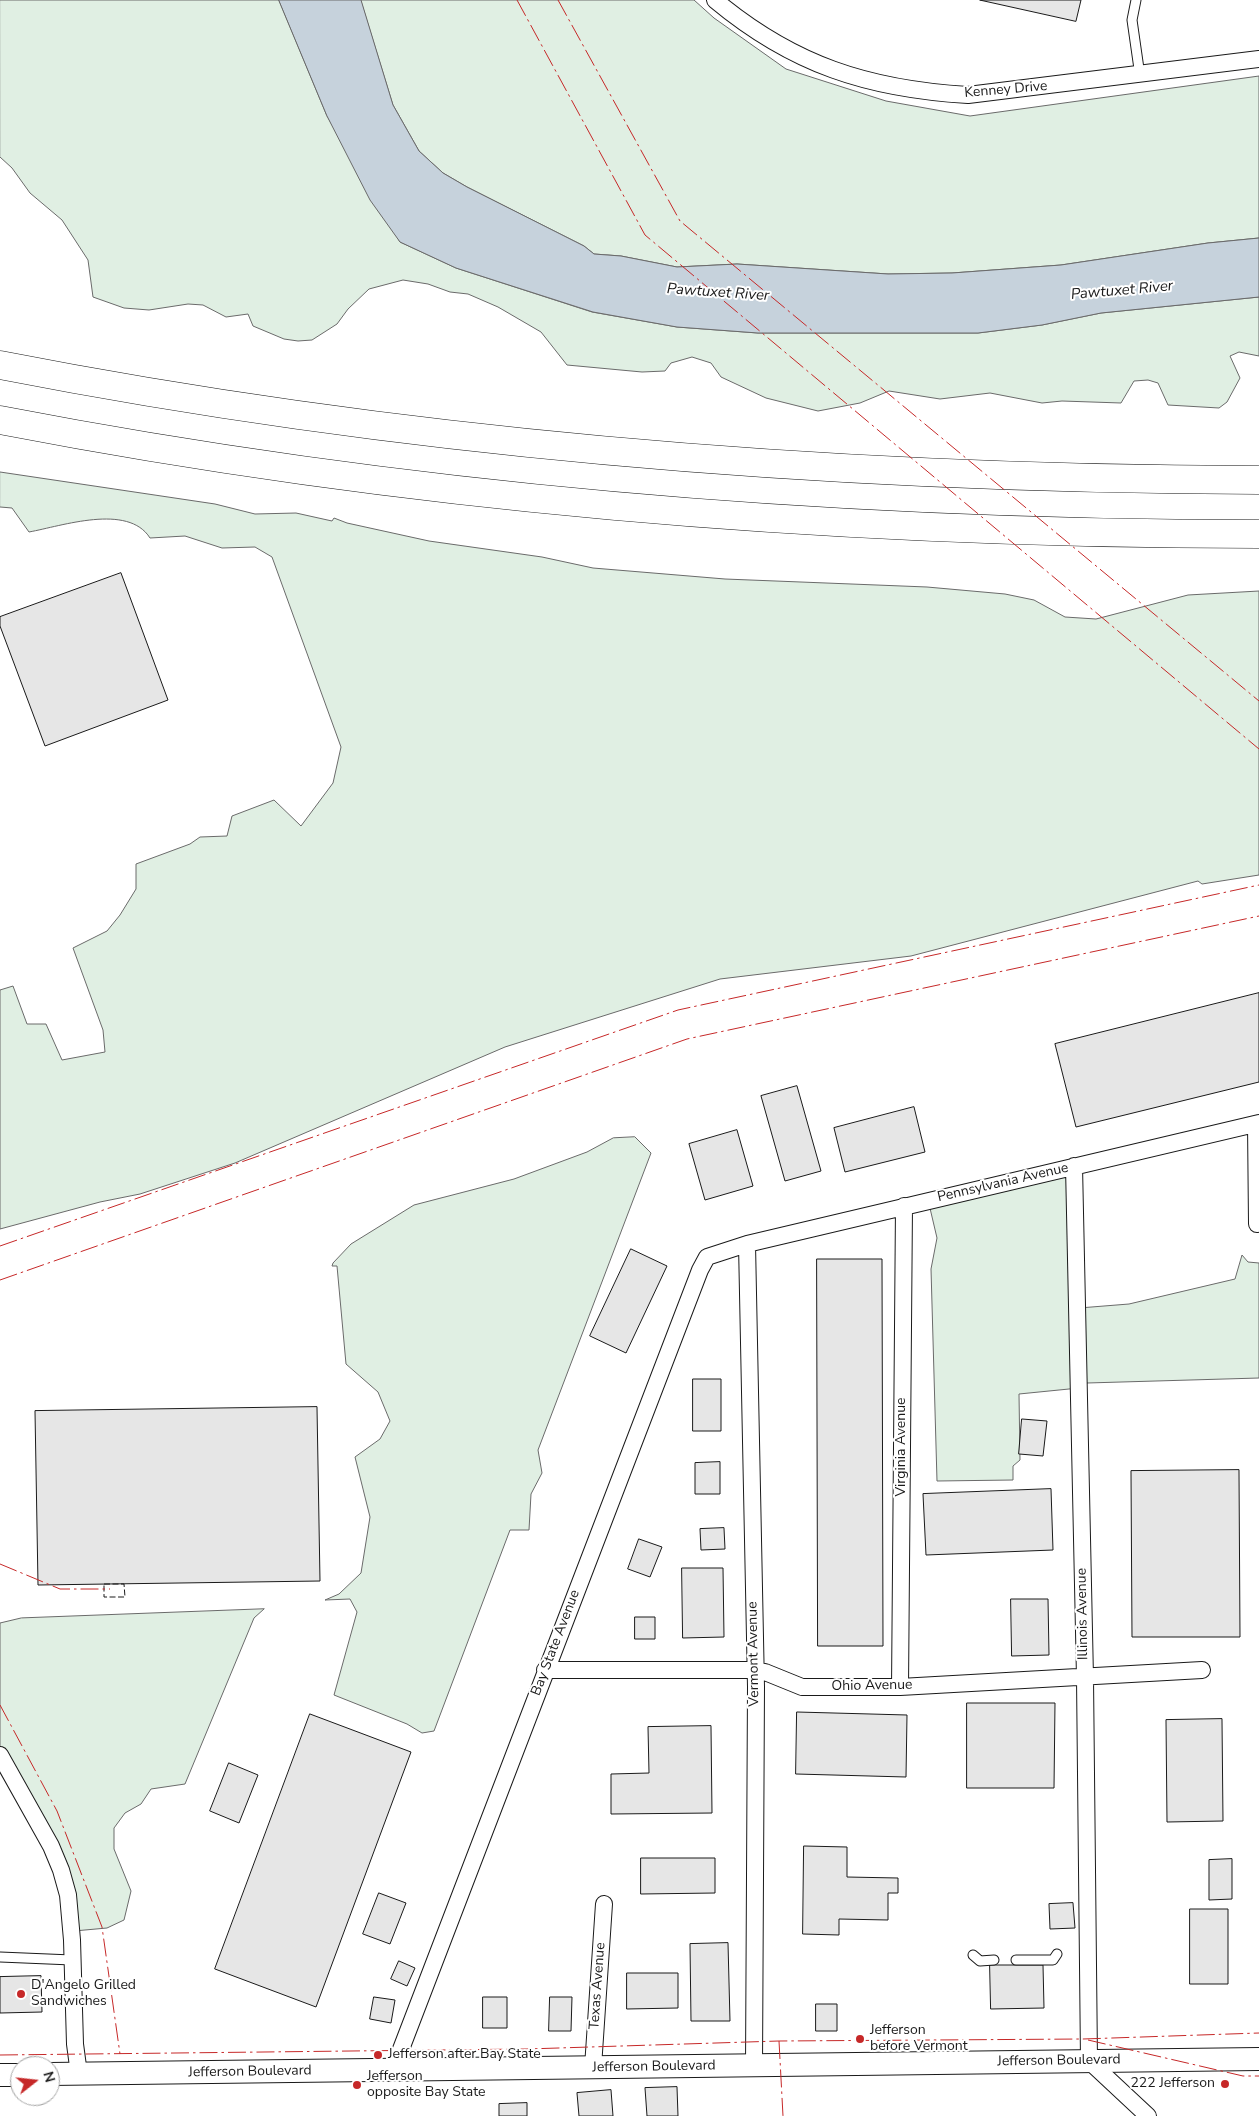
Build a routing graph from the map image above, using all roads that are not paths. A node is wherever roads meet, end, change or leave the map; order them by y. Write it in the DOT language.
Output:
graph roads {
  1 [pos="715,0"];
  2 [pos="1136,0"];
  3 [pos="1259,59"];
  4 [pos="1140,76"];
  5 [pos="0,365"];
  6 [pos="0,420"];
  7 [pos="1259,480"];
  8 [pos="1259,534"];
  9 [pos="1257,1124"];
  10 [pos="1074,1166"];
  11 [pos="904,1206"];
  12 [pos="1256,1224"];
  13 [pos="747,1244"];
  14 [pos="546,1670"];
  15 [pos="754,1670"];
  16 [pos="1202,1670"];
  17 [pos="1085,1678"];
  18 [pos="900,1687"];
  19 [pos="0,1755"];
  20 [pos="604,1904"];
  21 [pos="1058,1954"];
  22 [pos="973,1955"];
  23 [pos="0,1957"];
  24 [pos="72,1960"];
  25 [pos="994,1960"];
  26 [pos="1016,1960"];
  27 [pos="1259,2059"];
  28 [pos="1089,2061"];
  29 [pos="754,2065"];
  30 [pos="593,2067"];
  31 [pos="393,2070"];
  32 [pos="60,2074"];
  33 [pos="79,2074"];
  34 [pos="1148,2116"];
  1 -- 4 [label="street, Kenney Drive"];
  2 -- 4 [label="lane"];
  3 -- 4 [label="street, Kenney Drive"];
  5 -- 7 [label="highway"];
  6 -- 8 [label="highway"];
  9 -- 10 [label="street, Pennsylvania Avenue"];
  9 -- 12 [label="street"];
  10 -- 11 [label="street, Pennsylvania Avenue"];
  10 -- 17 [label="street, Illinois Avenue"];
  11 -- 13 [label="street, Pennsylvania Avenue"];
  11 -- 18 [label="street, Virginia Avenue"];
  13 -- 14 [label="street, Bay State Avenue"];
  13 -- 15 [label="street, Vermont Avenue"];
  14 -- 15 [label="street, Ohio Avenue"];
  14 -- 31 [label="street, Bay State Avenue"];
  15 -- 18 [label="street, Ohio Avenue"];
  15 -- 29 [label="street, Vermont Avenue"];
  16 -- 17 [label="street, Ohio Avenue"];
  17 -- 18 [label="street, Ohio Avenue"];
  17 -- 28 [label="street, Illinois Avenue"];
  19 -- 24 [label="street"];
  20 -- 30 [label="street, Texas Avenue"];
  21 -- 26 [label="lane"];
  22 -- 25 [label="lane"];
  23 -- 24 [label="lane"];
  24 -- 33 [label="street"];
  27 -- 28 [label="main road, Jefferson Boulevard"];
  28 -- 29 [label="main road, Jefferson Boulevard"];
  28 -- 34 [label="street"];
  29 -- 30 [label="main road, Jefferson Boulevard"];
  30 -- 31 [label="main road, Jefferson Boulevard"];
  31 -- 33 [label="main road, Jefferson Boulevard"];
  32 -- 33 [label="main road, Jefferson Boulevard"];
}
